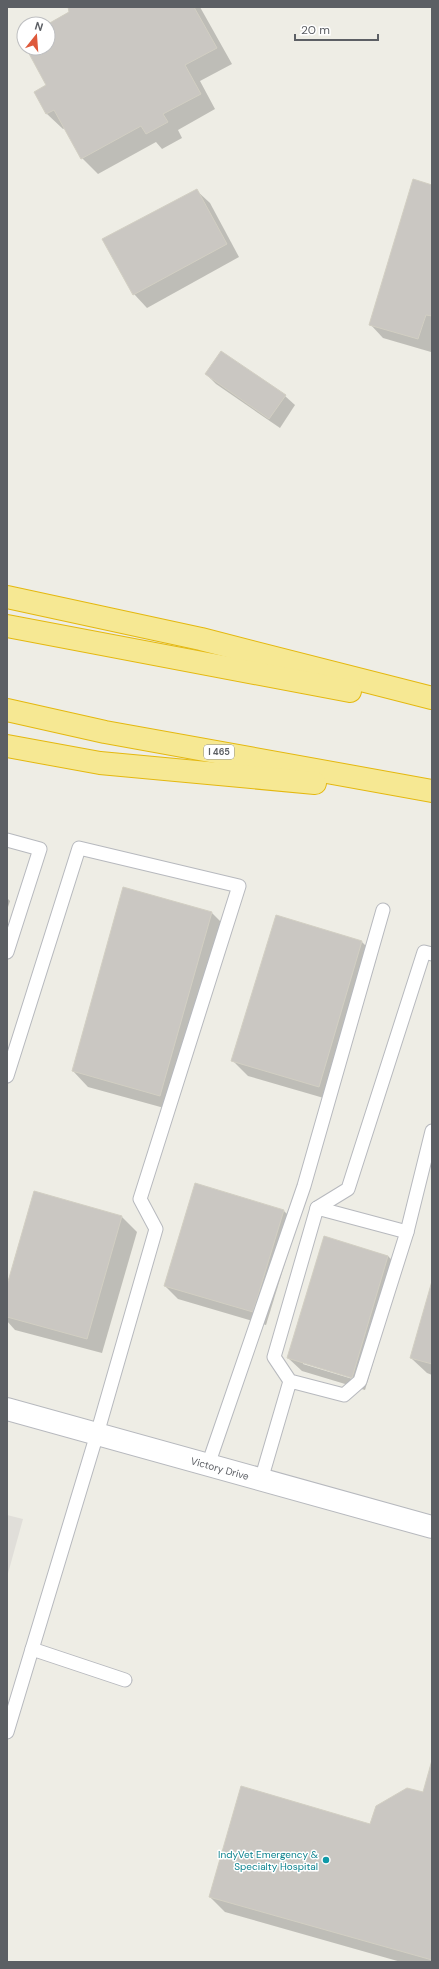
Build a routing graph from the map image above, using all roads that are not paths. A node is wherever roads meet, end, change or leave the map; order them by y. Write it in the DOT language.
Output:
graph roads {
  1 [pos="7,596"];
  2 [pos="7,626"];
  3 [pos="432,698"];
  4 [pos="432,707"];
  5 [pos="7,710"];
  6 [pos="7,746"];
  7 [pos="432,792"];
  8 [pos="7,840"];
  9 [pos="383,910"];
  10 [pos="7,952"];
  11 [pos="432,954"];
  12 [pos="7,1076"];
  13 [pos="432,1131"];
  14 [pos="317,1208"];
  15 [pos="407,1232"];
  16 [pos="290,1381"];
  17 [pos="7,1409"];
  18 [pos="97,1434"];
  19 [pos="208,1465"];
  20 [pos="261,1480"];
  21 [pos="432,1527"];
  22 [pos="32,1650"];
  23 [pos="125,1680"];
  24 [pos="7,1732"];
  1 -- 3 [label="highway"];
  2 -- 4 [label="highway"];
  5 -- 7 [label="highway, I 465"];
  6 -- 7 [label="highway"];
  8 -- 10 [label="lane"];
  9 -- 19 [label="lane"];
  11 -- 14 [label="lane"];
  12 -- 18 [label="lane"];
  13 -- 15 [label="lane"];
  14 -- 15 [label="lane"];
  14 -- 16 [label="lane"];
  15 -- 16 [label="lane"];
  16 -- 20 [label="lane"];
  17 -- 18 [label="street, Victory Drive"];
  18 -- 19 [label="street, Victory Drive"];
  18 -- 22 [label="lane"];
  19 -- 20 [label="street, Victory Drive"];
  20 -- 21 [label="street, Victory Drive"];
  22 -- 23 [label="lane"];
  22 -- 24 [label="lane"];
}
